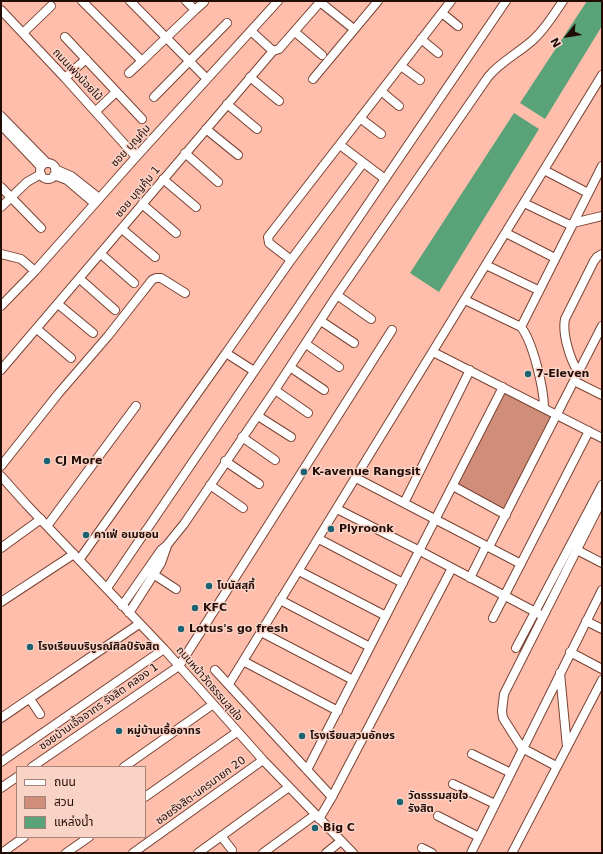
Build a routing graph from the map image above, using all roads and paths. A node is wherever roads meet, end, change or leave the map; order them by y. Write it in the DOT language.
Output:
graph roads {
  1 [pos="82,1"];
  2 [pos="130,1"];
  3 [pos="186,1"];
  4 [pos="278,1"];
  5 [pos="378,1"];
  6 [pos="451,1"];
  7 [pos="506,1"];
  8 [pos="563,1"];
  9 [pos="204,2"];
  10 [pos="320,2"];
  11 [pos="51,6"];
  12 [pos="1,10"];
  13 [pos="195,10"];
  14 [pos="442,13"];
  15 [pos="227,23"];
  16 [pos="350,26"];
  17 [pos="458,26"];
  18 [pos="251,31"];
  19 [pos="294,32"];
  20 [pos="23,33"];
  21 [pos="65,37"];
  22 [pos="167,38"];
  23 [pos="421,40"];
  24 [pos="276,50"];
  25 [pos="438,53"];
  26 [pos="322,55"];
  27 [pos="86,59"];
  28 [pos="142,61"];
  29 [pos="189,62"];
  30 [pos="401,66"];
  31 [pos="130,74"];
  32 [pos="602,75"];
  33 [pos="65,78"];
  34 [pos="250,78"];
  35 [pos="207,79"];
  36 [pos="313,79"];
  37 [pos="420,80"];
  38 [pos="599,86"];
  39 [pos="381,91"];
  40 [pos="116,92"];
  41 [pos="154,97"];
  42 [pos="279,101"];
  43 [pos="227,104"];
  44 [pos="399,106"];
  45 [pos="96,111"];
  46 [pos="1,116"];
  47 [pos="360,118"];
  48 [pos="142,119"];
  49 [pos="1,125"];
  50 [pos="206,129"];
  51 [pos="257,129"];
  52 [pos="381,134"];
  53 [pos="340,145"];
  54 [pos="185,153"];
  55 [pos="238,155"];
  56 [pos="136,157"];
  57 [pos="363,163"];
  58 [pos="602,166"];
  59 [pos="43,168"];
  60 [pos="544,170"];
  61 [pos="55,172"];
  62 [pos="163,179"];
  63 [pos="385,179"];
  64 [pos="218,182"];
  65 [pos="1,186"];
  66 [pos="588,193"];
  67 [pos="11,197"];
  68 [pos="96,201"];
  69 [pos="524,203"];
  70 [pos="142,204"];
  71 [pos="1,207"];
  72 [pos="196,207"];
  73 [pos="602,216"];
  74 [pos="573,224"];
  75 [pos="42,228"];
  76 [pos="122,229"];
  77 [pos="176,233"];
  78 [pos="506,233"];
  79 [pos="1,254"];
  80 [pos="101,254"];
  81 [pos="602,254"];
  82 [pos="155,257"];
  83 [pos="555,258"];
  84 [pos="291,260"];
  85 [pos="486,265"];
  86 [pos="35,271"];
  87 [pos="80,279"];
  88 [pos="134,283"];
  89 [pos="538,290"];
  90 [pos="185,293"];
  91 [pos="338,295"];
  92 [pos="465,300"];
  93 [pos="58,304"];
  94 [pos="1,306"];
  95 [pos="115,310"];
  96 [pos="371,319"];
  97 [pos="321,321"];
  98 [pos="602,326"];
  99 [pos="520,327"];
  100 [pos="37,329"];
  101 [pos="392,330"];
  102 [pos="93,333"];
  103 [pos="354,343"];
  104 [pos="306,344"];
  105 [pos="432,352"];
  106 [pos="226,353"];
  107 [pos="71,358"];
  108 [pos="339,366"];
  109 [pos="290,367"];
  110 [pos="1,370"];
  111 [pos="470,370"];
  112 [pos="254,371"];
  113 [pos="578,372"];
  114 [pos="574,380"];
  115 [pos="503,387"];
  116 [pos="275,390"];
  117 [pos="324,390"];
  118 [pos="602,395"];
  119 [pos="136,406"];
  120 [pos="544,408"];
  121 [pos="308,413"];
  122 [pos="556,414"];
  123 [pos="258,416"];
  124 [pos="589,431"];
  125 [pos="242,437"];
  126 [pos="291,437"];
  127 [pos="602,438"];
  128 [pos="275,460"];
  129 [pos="225,461"];
  130 [pos="1,466"];
  131 [pos="1,476"];
  132 [pos="356,478"];
  133 [pos="260,484"];
  134 [pos="210,485"];
  135 [pos="602,485"];
  136 [pos="453,486"];
  137 [pos="602,500"];
  138 [pos="404,503"];
  139 [pos="243,508"];
  140 [pos="337,509"];
  141 [pos="506,515"];
  142 [pos="436,520"];
  143 [pos="44,522"];
  144 [pos="319,539"];
  145 [pos="488,546"];
  146 [pos="1,548"];
  147 [pos="577,550"];
  148 [pos="420,551"];
  149 [pos="76,557"];
  150 [pos="602,563"];
  151 [pos="521,564"];
  152 [pos="452,568"];
  153 [pos="299,571"];
  154 [pos="151,573"];
  155 [pos="470,578"];
  156 [pos="403,583"];
  157 [pos="107,588"];
  158 [pos="176,589"];
  159 [pos="602,590"];
  160 [pos="505,596"];
  161 [pos="280,600"];
  162 [pos="1,602"];
  163 [pos="122,606"];
  164 [pos="129,613"];
  165 [pos="539,614"];
  166 [pos="386,616"];
  167 [pos="493,618"];
  168 [pos="586,620"];
  169 [pos="139,624"];
  170 [pos="602,629"];
  171 [pos="260,632"];
  172 [pos="370,647"];
  173 [pos="516,648"];
  174 [pos="164,649"];
  175 [pos="570,652"];
  176 [pos="243,661"];
  177 [pos="179,666"];
  178 [pos="602,669"];
  179 [pos="215,670"];
  180 [pos="560,673"];
  181 [pos="353,680"];
  182 [pos="602,680"];
  183 [pos="229,684"];
  184 [pos="30,699"];
  185 [pos="212,705"];
  186 [pos="338,711"];
  187 [pos="40,714"];
  188 [pos="1,718"];
  189 [pos="237,732"];
  190 [pos="568,747"];
  191 [pos="522,748"];
  192 [pos="472,754"];
  193 [pos="263,760"];
  194 [pos="1,762"];
  195 [pos="33,766"];
  196 [pos="125,766"];
  197 [pos="556,766"];
  198 [pos="307,770"];
  199 [pos="511,774"];
  200 [pos="16,778"];
  201 [pos="453,784"];
  202 [pos="289,787"];
  203 [pos="1,788"];
  204 [pos="146,796"];
  205 [pos="332,797"];
  206 [pos="495,804"];
  207 [pos="438,816"];
  208 [pos="317,817"];
  209 [pos="222,836"];
  210 [pos="479,837"];
  211 [pos="23,838"];
  212 [pos="88,838"];
  213 [pos="341,841"];
  214 [pos="422,848"];
  215 [pos="232,850"];
  216 [pos="2,853"];
  217 [pos="66,853"];
  218 [pos="133,853"];
  219 [pos="198,853"];
  220 [pos="263,853"];
  221 [pos="326,853"];
  222 [pos="353,853"];
  223 [pos="432,853"];
  224 [pos="471,853"];
  225 [pos="512,853"];
  1 -- 28 [label="street"];
  2 -- 22 [label="street"];
  3 -- 13 [label="street"];
  4 -- 18 [label="street, ซอย บุญคุ้ม"];
  5 -- 36 [label="street"];
  6 -- 14 [label="street"];
  7 -- 63 [label="street"];
  8 -- 91 [label="street"];
  9 -- 13 [label="street"];
  10 -- 16 [label="street"];
  10 -- 19 [label="street, ซอย บุญคุ้ม 1"];
  11 -- 20 [label="street"];
  12 -- 20 [label="street, ถนนเพ่งน้อยไม้"];
  13 -- 22 [label="street"];
  14 -- 17 [label="street"];
  14 -- 23 [label="street"];
  15 -- 29 [label="street"];
  18 -- 24 [label="street"];
  18 -- 35 [label="street, ซอย บุญคุ้ม"];
  19 -- 24 [label="street, ซอย บุญคุ้ม 1"];
  19 -- 26 [label="street"];
  20 -- 33 [label="street, ถนนเพ่งน้อยไม้"];
  21 -- 27 [label="street"];
  22 -- 28 [label="street"];
  22 -- 29 [label="street"];
  23 -- 25 [label="street"];
  23 -- 30 [label="street"];
  24 -- 34 [label="street, ซอย บุญคุ้ม 1"];
  27 -- 33 [label="street"];
  27 -- 40 [label="street"];
  28 -- 31 [label="street"];
  29 -- 35 [label="street"];
  29 -- 41 [label="street"];
  30 -- 37 [label="street"];
  30 -- 39 [label="street"];
  32 -- 38 [label="street"];
  33 -- 45 [label="street, ถนนเพ่งน้อยไม้"];
  34 -- 42 [label="street"];
  34 -- 43 [label="street, ซอย บุญคุ้ม 1"];
  35 -- 56 [label="street, ซอย บุญคุ้ม"];
  38 -- 60 [label="street"];
  39 -- 44 [label="street"];
  39 -- 47 [label="street"];
  40 -- 45 [label="street"];
  40 -- 48 [label="street"];
  43 -- 50 [label="street, ซอย บุญคุ้ม 1"];
  43 -- 51 [label="street"];
  45 -- 56 [label="street, ถนนเพ่งน้อยไม้"];
  46 -- 59 [label="street"];
  47 -- 52 [label="street"];
  47 -- 53 [label="street"];
  49 -- 59 [label="street"];
  50 -- 54 [label="street, ซอย บุญคุ้ม 1"];
  50 -- 55 [label="street"];
  53 -- 57 [label="street"];
  53 -- 84 [label="street"];
  54 -- 62 [label="street, ซอย บุญคุ้ม 1"];
  54 -- 64 [label="street"];
  56 -- 68 [label="street, ซอย บุญคุ้ม"];
  57 -- 63 [label="street"];
  57 -- 84 [label="street"];
  58 -- 66 [label="street"];
  59 -- 61 [label="street"];
  59 -- 61 [label="street"];
  59 -- 67 [label="street"];
  60 -- 66 [label="street"];
  60 -- 69 [label="street"];
  61 -- 68 [label="street"];
  62 -- 70 [label="street, ซอย บุญคุ้ม 1"];
  62 -- 72 [label="street"];
  63 -- 112 [label="street"];
  65 -- 67 [label="street"];
  66 -- 74 [label="street"];
  67 -- 71 [label="street"];
  67 -- 75 [label="street"];
  68 -- 86 [label="street, ซอย บุญคุ้ม"];
  69 -- 74 [label="street"];
  69 -- 78 [label="street"];
  70 -- 76 [label="street, ซอย บุญคุ้ม 1"];
  70 -- 77 [label="street"];
  73 -- 74 [label="street"];
  74 -- 83 [label="street"];
  76 -- 80 [label="street, ซอย บุญคุ้ม 1"];
  76 -- 82 [label="street"];
  78 -- 83 [label="street"];
  78 -- 85 [label="street"];
  79 -- 86 [label="street"];
  80 -- 87 [label="street, ซอย บุญคุ้ม 1"];
  80 -- 88 [label="street"];
  81 -- 113 [label="street"];
  83 -- 89 [label="street"];
  84 -- 106 [label="street"];
  85 -- 89 [label="street"];
  85 -- 92 [label="street"];
  86 -- 94 [label="street, ซอย บุญคุ้ม"];
  87 -- 93 [label="street, ซอย บุญคุ้ม 1"];
  87 -- 95 [label="street"];
  89 -- 99 [label="street"];
  90 -- 130 [label="street"];
  91 -- 96 [label="street"];
  91 -- 97 [label="street"];
  92 -- 99 [label="street"];
  92 -- 105 [label="street"];
  93 -- 100 [label="street, ซอย บุญคุ้ม 1"];
  93 -- 102 [label="street"];
  97 -- 103 [label="street"];
  97 -- 104 [label="street"];
  98 -- 113 [label="street"];
  99 -- 120 [label="street"];
  100 -- 107 [label="street"];
  100 -- 110 [label="street, ซอย บุญคุ้ม 1"];
  101 -- 177 [label="street"];
  104 -- 108 [label="street"];
  104 -- 109 [label="street"];
  105 -- 111 [label="street"];
  105 -- 132 [label="street"];
  106 -- 112 [label="street"];
  106 -- 149 [label="street"];
  109 -- 116 [label="street"];
  109 -- 117 [label="street"];
  111 -- 115 [label="street"];
  111 -- 138 [label="street"];
  112 -- 157 [label="street"];
  113 -- 114 [label="street"];
  114 -- 118 [label="street"];
  114 -- 122 [label="street"];
  115 -- 120 [label="street"];
  115 -- 136 [label="street"];
  116 -- 121 [label="street"];
  116 -- 123 [label="street"];
  119 -- 143 [label="street"];
  120 -- 122 [label="street"];
  122 -- 124 [label="street"];
  122 -- 141 [label="street"];
  123 -- 125 [label="street"];
  123 -- 126 [label="street"];
  124 -- 127 [label="street"];
  124 -- 151 [label="street"];
  125 -- 128 [label="street"];
  125 -- 129 [label="street"];
  129 -- 133 [label="street"];
  129 -- 134 [label="street"];
  131 -- 143 [label="street, ถนนหน้าวัดธรรมสุขใจ"];
  132 -- 138 [label="street"];
  132 -- 140 [label="street"];
  134 -- 139 [label="street"];
  134 -- 154 [label="street"];
  135 -- 165 [label="street"];
  136 -- 141 [label="street"];
  136 -- 142 [label="street"];
  137 -- 147 [label="street"];
  138 -- 142 [label="street"];
  140 -- 144 [label="street"];
  140 -- 148 [label="street"];
  141 -- 145 [label="street"];
  142 -- 145 [label="street"];
  142 -- 148 [label="street"];
  143 -- 146 [label="street"];
  143 -- 149 [label="street, ถนนหน้าวัดธรรมสุขใจ"];
  144 -- 153 [label="street"];
  144 -- 156 [label="street"];
  145 -- 151 [label="street"];
  145 -- 155 [label="street"];
  147 -- 150 [label="street"];
  147 -- 165 [label="street"];
  148 -- 152 [label="street"];
  148 -- 156 [label="street"];
  149 -- 157 [label="street, ถนนหน้าวัดธรรมสุขใจ"];
  149 -- 162 [label="street"];
  151 -- 160 [label="street"];
  152 -- 155 [label="street"];
  152 -- 205 [label="street"];
  153 -- 161 [label="street"];
  153 -- 166 [label="street"];
  154 -- 158 [label="street"];
  154 -- 163 [label="street"];
  154 -- 164 [label="street"];
  155 -- 160 [label="street"];
  156 -- 166 [label="street"];
  157 -- 163 [label="street, ถนนหน้าวัดธรรมสุขใจ"];
  159 -- 168 [label="street"];
  160 -- 165 [label="street"];
  160 -- 167 [label="street"];
  161 -- 171 [label="street"];
  161 -- 172 [label="street"];
  163 -- 164 [label="street, ถนนหน้าวัดธรรมสุขใจ"];
  164 -- 169 [label="street, ถนนหน้าวัดธรรมสุขใจ"];
  165 -- 173 [label="street"];
  165 -- 191 [label="street"];
  166 -- 172 [label="street"];
  168 -- 170 [label="street"];
  168 -- 175 [label="street"];
  169 -- 174 [label="street, ถนนหน้าวัดธรรมสุขใจ"];
  169 -- 184 [label="street"];
  171 -- 176 [label="street"];
  171 -- 181 [label="street"];
  172 -- 181 [label="street"];
  174 -- 177 [label="street, ถนนหน้าวัดธรรมสุขใจ"];
  174 -- 194 [label="street"];
  175 -- 178 [label="street"];
  175 -- 180 [label="street"];
  176 -- 183 [label="street"];
  176 -- 186 [label="street"];
  177 -- 185 [label="street, ถนนหน้าวัดธรรมสุขใจ"];
  177 -- 195 [label="street, ซอยบ้านเอื้ออาทร รังสิต คลอง 1"];
  179 -- 183 [label="street"];
  180 -- 190 [label="street"];
  180 -- 191 [label="street"];
  181 -- 186 [label="street"];
  182 -- 190 [label="street"];
  183 -- 198 [label="street"];
  184 -- 187 [label="street"];
  184 -- 188 [label="street"];
  185 -- 189 [label="street, ถนนหน้าวัดธรรมสุขใจ"];
  185 -- 196 [label="street"];
  186 -- 198 [label="street"];
  189 -- 193 [label="street, ถนนหน้าวัดธรรมสุขใจ"];
  189 -- 204 [label="street"];
  190 -- 197 [label="street"];
  191 -- 197 [label="street"];
  191 -- 199 [label="street"];
  192 -- 199 [label="street"];
  193 -- 202 [label="street, ถนนหน้าวัดธรรมสุขใจ"];
  193 -- 218 [label="street, ซอยรังสิต-นครนายก 20"];
  197 -- 225 [label="street"];
  198 -- 205 [label="street"];
  199 -- 206 [label="street"];
  200 -- 203 [label="street"];
  201 -- 206 [label="street"];
  202 -- 208 [label="street, ถนนหน้าวัดธรรมสุขใจ"];
  202 -- 209 [label="street"];
  205 -- 208 [label="street"];
  206 -- 210 [label="street"];
  207 -- 210 [label="street"];
  208 -- 213 [label="street, ถนนหน้าวัดธรรมสุขใจ"];
  208 -- 220 [label="street"];
  209 -- 215 [label="street"];
  209 -- 219 [label="street"];
  210 -- 224 [label="street"];
  211 -- 216 [label="street"];
  212 -- 217 [label="street"];
  213 -- 221 [label="street"];
  213 -- 222 [label="street, ถนนหน้าวัดธรรมสุขใจ"];
  214 -- 223 [label="street"];
}
